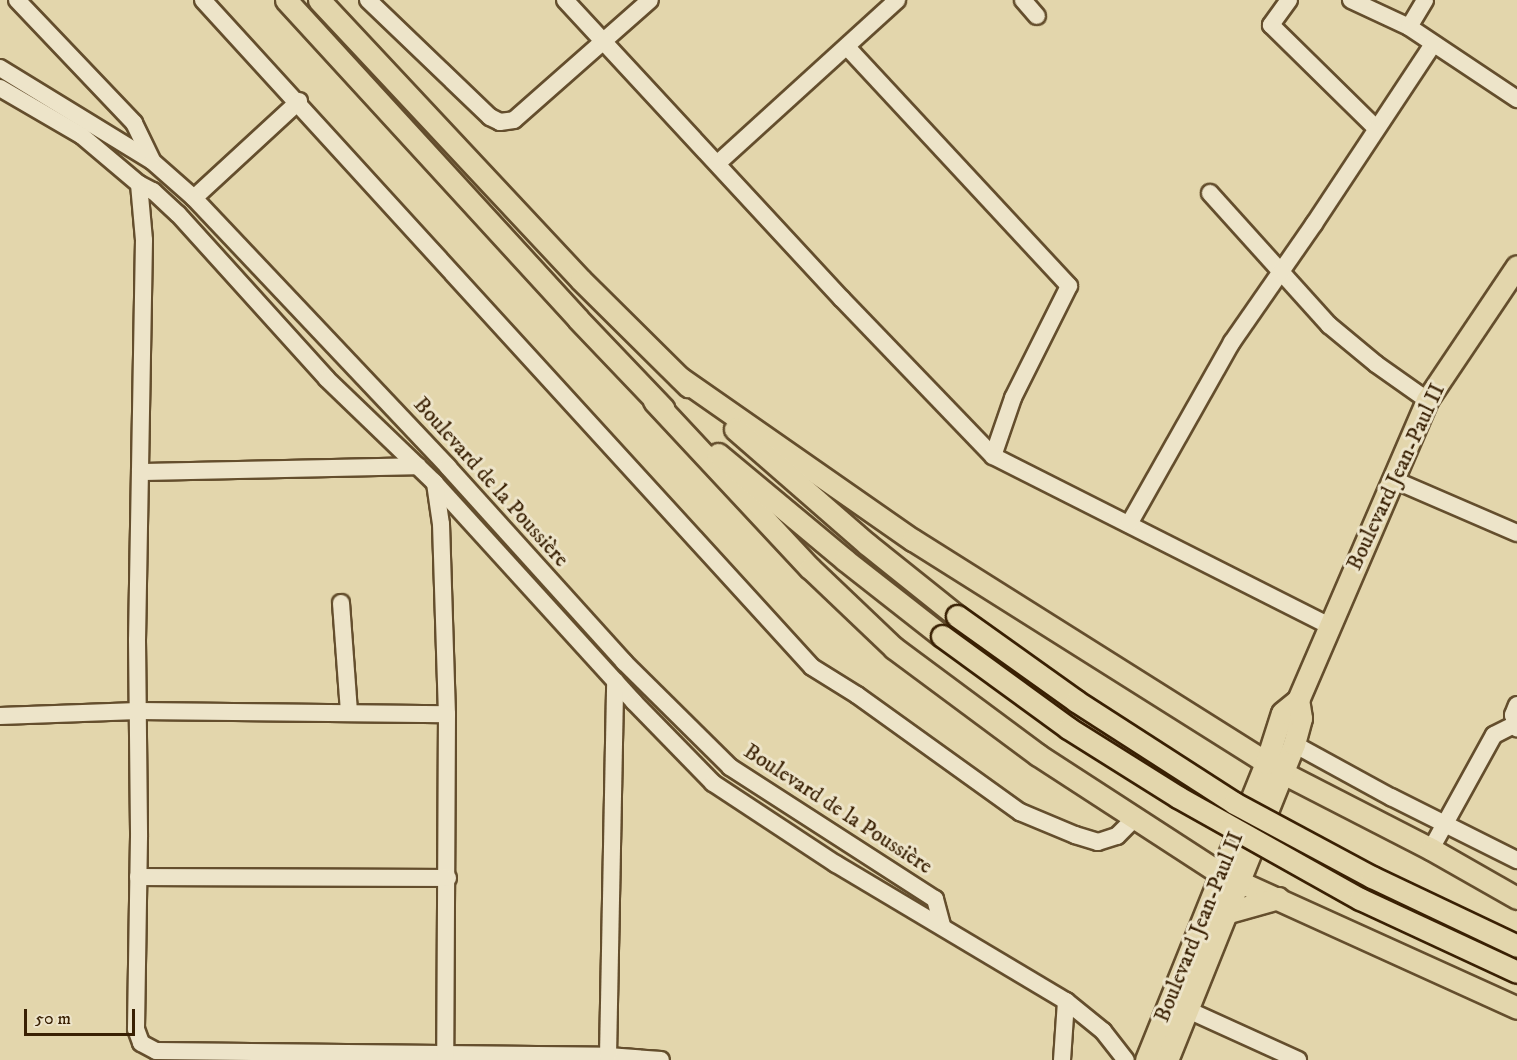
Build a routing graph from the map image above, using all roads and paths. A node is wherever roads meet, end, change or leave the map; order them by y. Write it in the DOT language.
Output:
graph roads {
  1 [pos="17,0"];
  2 [pos="203,0"];
  3 [pos="286,0"];
  4 [pos="320,0"];
  5 [pos="368,0"];
  6 [pos="565,0"];
  7 [pos="650,0"];
  8 [pos="897,0"];
  9 [pos="1023,0"];
  10 [pos="1289,0"];
  11 [pos="1350,0"];
  12 [pos="1425,0"];
  13 [pos="1037,16"];
  14 [pos="1409,27"];
  15 [pos="604,42"];
  16 [pos="1433,44"];
  17 [pos="847,46"];
  18 [pos="0,68"];
  19 [pos="0,87"];
  20 [pos="1517,99"];
  21 [pos="298,101"];
  22 [pos="1377,129"];
  23 [pos="152,161"];
  24 [pos="718,163"];
  25 [pos="139,184"];
  26 [pos="1210,193"];
  27 [pos="194,198"];
  28 [pos="1517,266"];
  29 [pos="1280,271"];
  30 [pos="680,377"];
  31 [pos="1427,400"];
  32 [pos="654,401"];
  33 [pos="993,456"];
  34 [pos="418,466"];
  35 [pos="448,466"];
  36 [pos="140,472"];
  37 [pos="1392,479"];
  38 [pos="434,482"];
  39 [pos="1129,524"];
  40 [pos="1517,533"];
  41 [pos="341,603"];
  42 [pos="1328,626"];
  43 [pos="615,681"];
  44 [pos="1298,700"];
  45 [pos="1517,705"];
  46 [pos="138,711"];
  47 [pos="350,713"];
  48 [pos="447,714"];
  49 [pos="0,716"];
  50 [pos="1516,726"];
  51 [pos="1274,734"];
  52 [pos="1227,738"];
  53 [pos="1294,744"];
  54 [pos="1274,768"];
  55 [pos="1136,817"];
  56 [pos="1445,824"];
  57 [pos="1431,849"];
  58 [pos="1517,860"];
  59 [pos="1220,873"];
  60 [pos="138,877"];
  61 [pos="447,878"];
  62 [pos="1240,882"];
  63 [pos="1278,898"];
  64 [pos="1517,898"];
  65 [pos="1229,912"];
  66 [pos="942,926"];
  67 [pos="1517,946"];
  68 [pos="1517,972"];
  69 [pos="1066,1001"];
  70 [pos="1517,1008"];
  71 [pos="1188,1010"];
  72 [pos="608,1056"];
  73 [pos="446,1058"];
  74 [pos="661,1060"];
  75 [pos="1062,1060"];
  76 [pos="1126,1060"];
  77 [pos="1146,1060"];
  78 [pos="1167,1060"];
  79 [pos="1298,1060"];
  1 -- 23 [label="street"];
  2 -- 21 [label="street"];
  3 -- 32 [label="main road"];
  4 -- 30 [label="main road"];
  5 -- 15 [label="street"];
  6 -- 15 [label="street"];
  7 -- 15 [label="street"];
  8 -- 17 [label="street"];
  9 -- 13 [label="street"];
  10 -- 22 [label="street"];
  11 -- 14 [label="street"];
  12 -- 14 [label="street"];
  14 -- 16 [label="street"];
  15 -- 24 [label="street"];
  16 -- 20 [label="street"];
  16 -- 22 [label="street"];
  17 -- 24 [label="street"];
  17 -- 33 [label="street"];
  18 -- 23 [label="street, Boulevard de la Poussière"];
  19 -- 25 [label="street, Boulevard de la Poussière"];
  21 -- 27 [label="street"];
  21 -- 55 [label="street"];
  22 -- 29 [label="street"];
  23 -- 27 [label="street, Boulevard de la Poussière"];
  24 -- 33 [label="street"];
  25 -- 34 [label="street, Boulevard de la Poussière"];
  25 -- 36 [label="street"];
  26 -- 29 [label="street"];
  27 -- 35 [label="street, Boulevard de la Poussière"];
  28 -- 31 [label="main road, Boulevard Jean-Paul II"];
  29 -- 31 [label="street"];
  29 -- 39 [label="street"];
  30 -- 52 [label="main road"];
  30 -- 67 [label="main road, bridge"];
  31 -- 37 [label="main road, Boulevard Jean-Paul II"];
  32 -- 55 [label="main road"];
  32 -- 68 [label="main road, bridge"];
  33 -- 39 [label="street"];
  34 -- 36 [label="street"];
  34 -- 38 [label="street, Boulevard de la Poussière"];
  35 -- 38 [label="street"];
  35 -- 66 [label="street, Boulevard de la Poussière"];
  36 -- 46 [label="street"];
  37 -- 40 [label="street"];
  37 -- 42 [label="main road, Boulevard Jean-Paul II"];
  38 -- 43 [label="street, Boulevard de la Poussière"];
  38 -- 48 [label="street"];
  39 -- 42 [label="street"];
  41 -- 47 [label="street"];
  42 -- 44 [label="main road, Boulevard Jean-Paul II"];
  43 -- 66 [label="street, Boulevard de la Poussière"];
  43 -- 72 [label="street"];
  44 -- 51 [label="main road, Boulevard Jean-Paul II"];
  44 -- 53 [label="main road, Boulevard Jean-Paul II"];
  45 -- 50 [label="street"];
  46 -- 47 [label="street"];
  46 -- 49 [label="street"];
  46 -- 60 [label="street"];
  47 -- 48 [label="street"];
  48 -- 61 [label="street"];
  50 -- 56 [label="street"];
  51 -- 52 [label="main road"];
  51 -- 54 [label="main road, Boulevard Jean-Paul II"];
  52 -- 54 [label="main road"];
  53 -- 54 [label="main road, Boulevard Jean-Paul II"];
  53 -- 56 [label="street"];
  54 -- 57 [label="main road"];
  54 -- 59 [label="main road, Boulevard Jean-Paul II"];
  54 -- 62 [label="main road, Boulevard Jean-Paul II"];
  55 -- 59 [label="main road"];
  56 -- 57 [label="street"];
  56 -- 58 [label="street"];
  57 -- 64 [label="main road"];
  59 -- 62 [label="main road"];
  59 -- 77 [label="main road, Boulevard Jean-Paul II"];
  60 -- 61 [label="street"];
  60 -- 73 [label="street"];
  61 -- 73 [label="street"];
  62 -- 63 [label="main road"];
  62 -- 65 [label="main road, Boulevard Jean-Paul II"];
  63 -- 65 [label="main road"];
  63 -- 70 [label="main road"];
  65 -- 71 [label="main road, Boulevard Jean-Paul II"];
  66 -- 69 [label="street, Boulevard de la Poussière"];
  69 -- 75 [label="street"];
  69 -- 76 [label="street, Boulevard de la Poussière"];
  71 -- 78 [label="main road, Boulevard Jean-Paul II"];
  71 -- 79 [label="street"];
  72 -- 73 [label="street"];
  72 -- 74 [label="street"];
}
